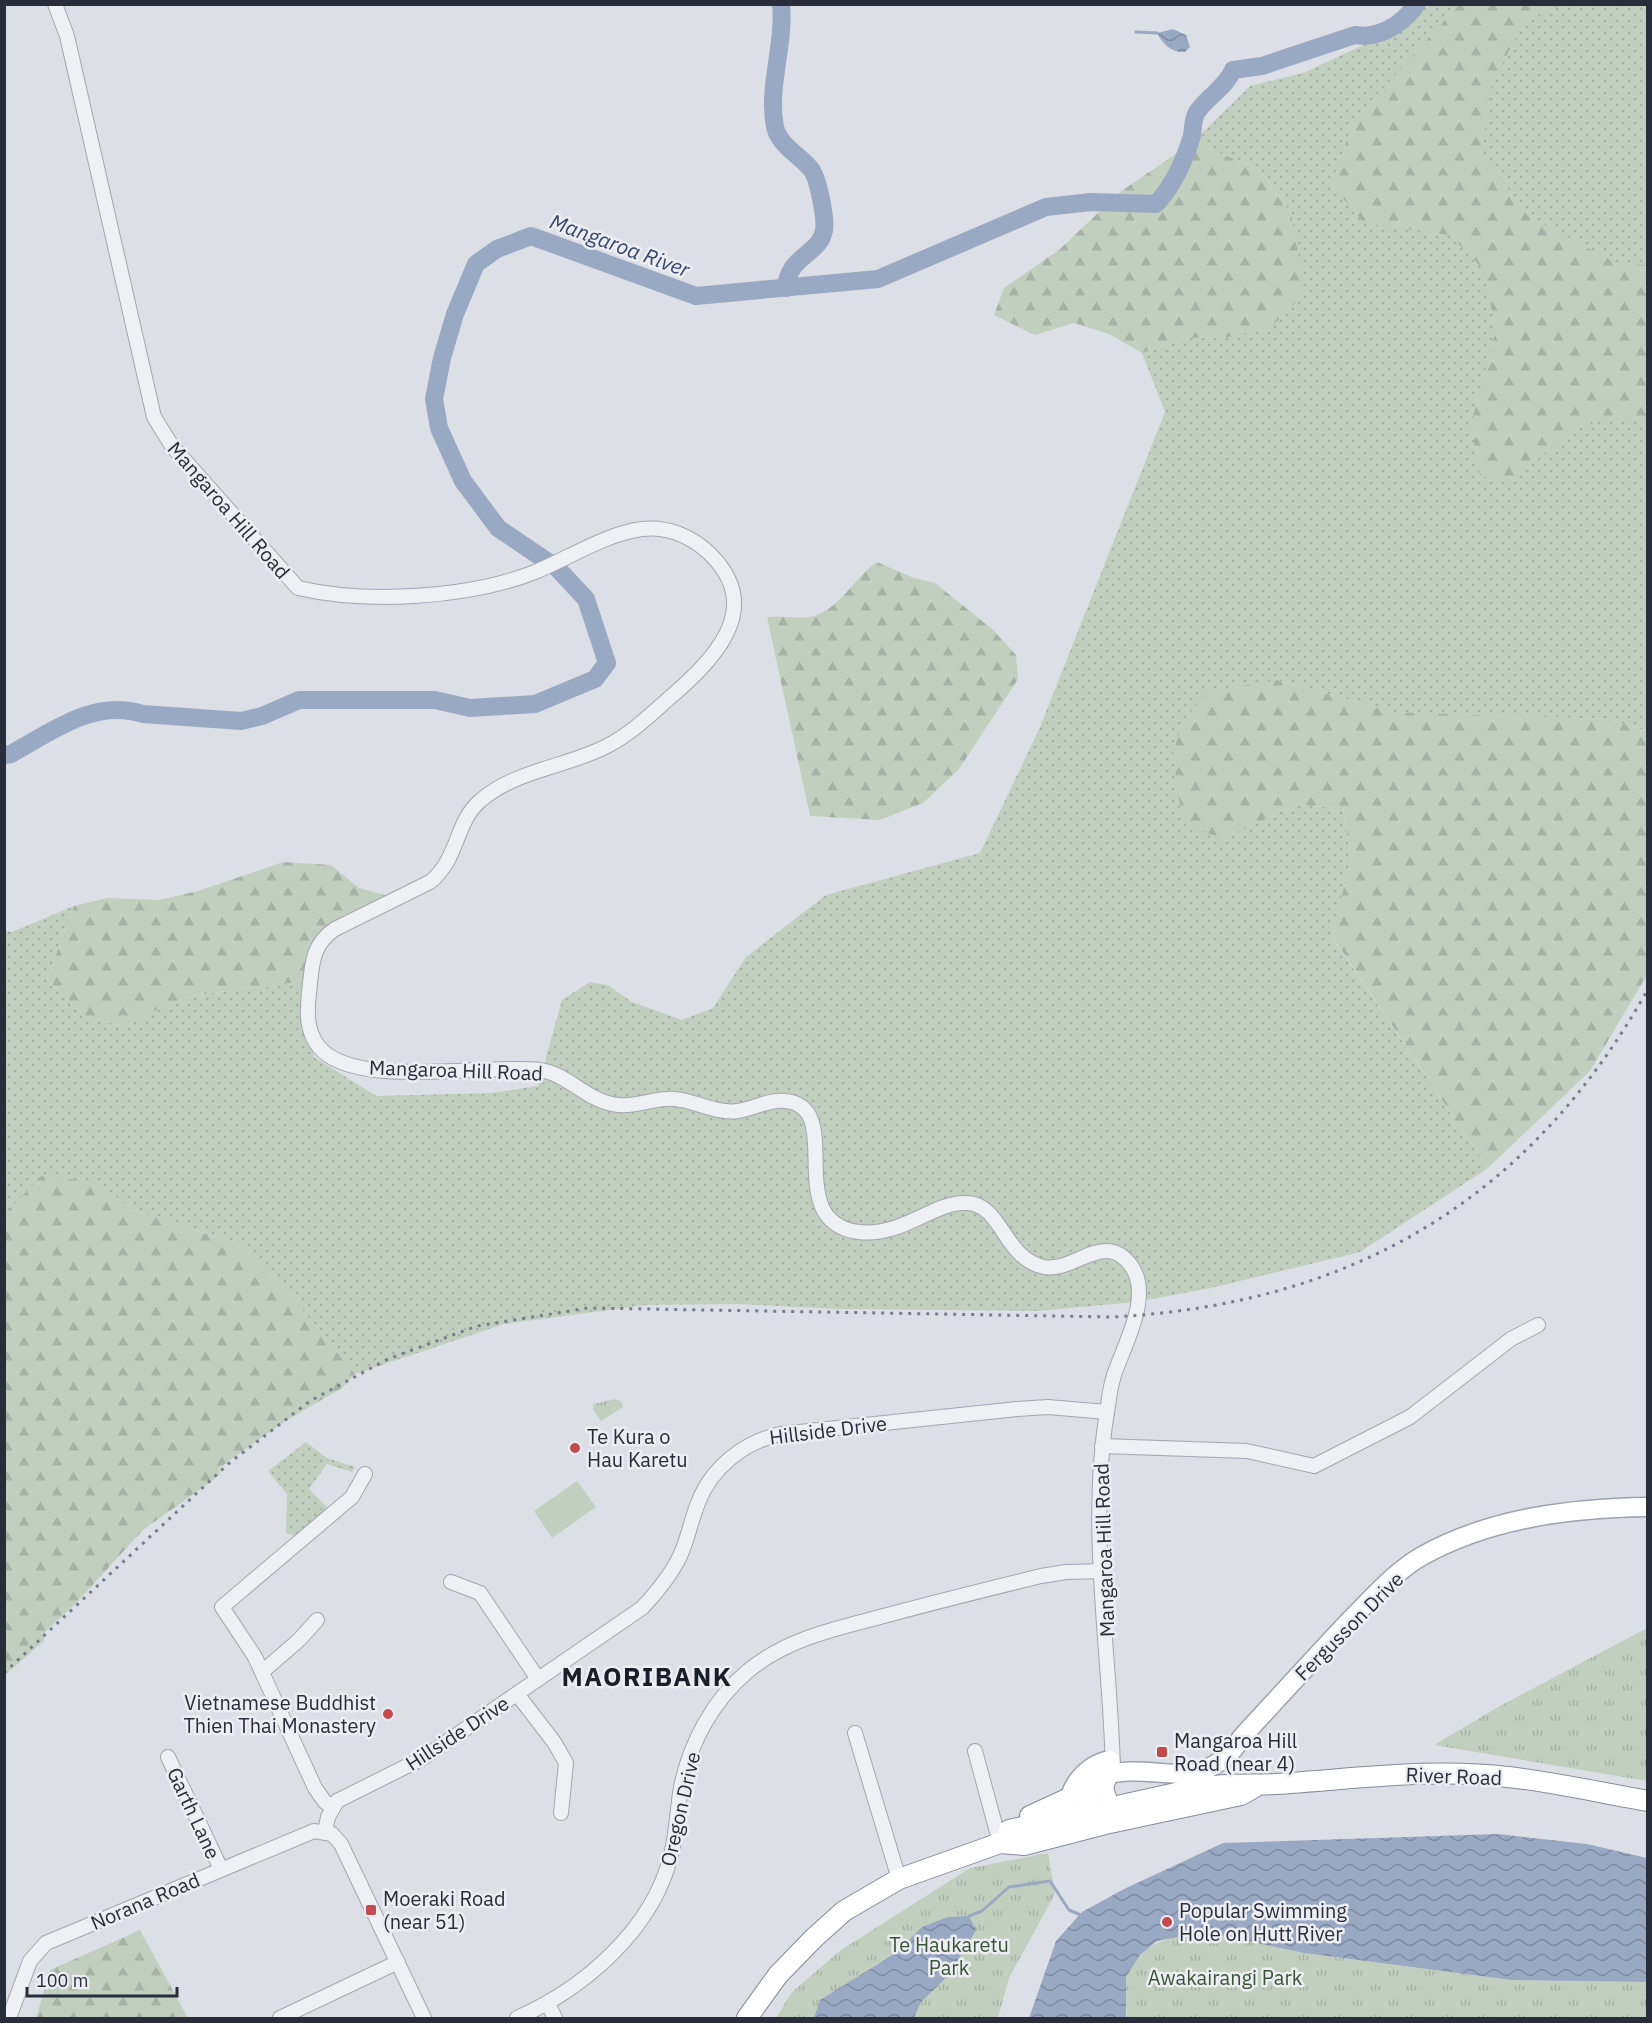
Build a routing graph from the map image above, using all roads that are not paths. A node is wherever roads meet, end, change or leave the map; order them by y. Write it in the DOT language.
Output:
graph roads {
  1 [pos="55,4"];
  2 [pos="1538,1325"];
  3 [pos="1107,1412"];
  4 [pos="1102,1446"];
  5 [pos="365,1474"];
  6 [pos="1647,1507"];
  7 [pos="1102,1571"];
  8 [pos="451,1582"];
  9 [pos="317,1620"];
  10 [pos="262,1672"];
  11 [pos="538,1679"];
  12 [pos="517,1694"];
  13 [pos="855,1733"];
  14 [pos="975,1751"];
  15 [pos="168,1757"];
  16 [pos="1112,1768"];
  17 [pos="1259,1786"];
  18 [pos="1647,1801"];
  19 [pos="333,1807"];
  20 [pos="1109,1807"];
  21 [pos="561,1813"];
  22 [pos="1077,1818"];
  23 [pos="325,1832"];
  24 [pos="1005,1837"];
  25 [pos="221,1869"];
  26 [pos="899,1879"];
  27 [pos="398,1962"];
  28 [pos="548,2004"];
  29 [pos="9,2019"];
  30 [pos="280,2019"];
  31 [pos="424,2019"];
  32 [pos="517,2019"];
  33 [pos="555,2019"];
  34 [pos="747,2019"];
  1 -- 3 [label="street, Mangaroa Hill Road"];
  2 -- 4 [label="street"];
  3 -- 4 [label="street, Mangaroa Hill Road"];
  3 -- 11 [label="street, Hillside Drive"];
  4 -- 7 [label="street, Mangaroa Hill Road"];
  5 -- 10 [label="street"];
  6 -- 16 [label="main road, Fergusson Drive"];
  7 -- 16 [label="street, Mangaroa Hill Road"];
  7 -- 28 [label="street, Oregon Drive"];
  8 -- 11 [label="street"];
  9 -- 10 [label="street"];
  10 -- 19 [label="street"];
  11 -- 12 [label="street, Hillside Drive"];
  12 -- 19 [label="street, Hillside Drive"];
  12 -- 21 [label="street"];
  13 -- 26 [label="street"];
  14 -- 24 [label="street"];
  15 -- 25 [label="street, Garth Lane"];
  16 -- 20 [label="highway"];
  16 -- 22 [label="main road"];
  17 -- 18 [label="highway, River Road"];
  17 -- 20 [label="highway, River Road"];
  17 -- 22 [label="highway, River Road"];
  19 -- 23 [label="street"];
  20 -- 22 [label="highway, River Road"];
  22 -- 24 [label="highway"];
  22 -- 24 [label="highway"];
  23 -- 25 [label="street, Norana Road"];
  23 -- 27 [label="street"];
  24 -- 26 [label="highway"];
  25 -- 29 [label="street, Norana Road"];
  26 -- 34 [label="highway"];
  27 -- 30 [label="street"];
  27 -- 31 [label="street"];
  28 -- 32 [label="street, Oregon Drive"];
  28 -- 33 [label="street"];
}
